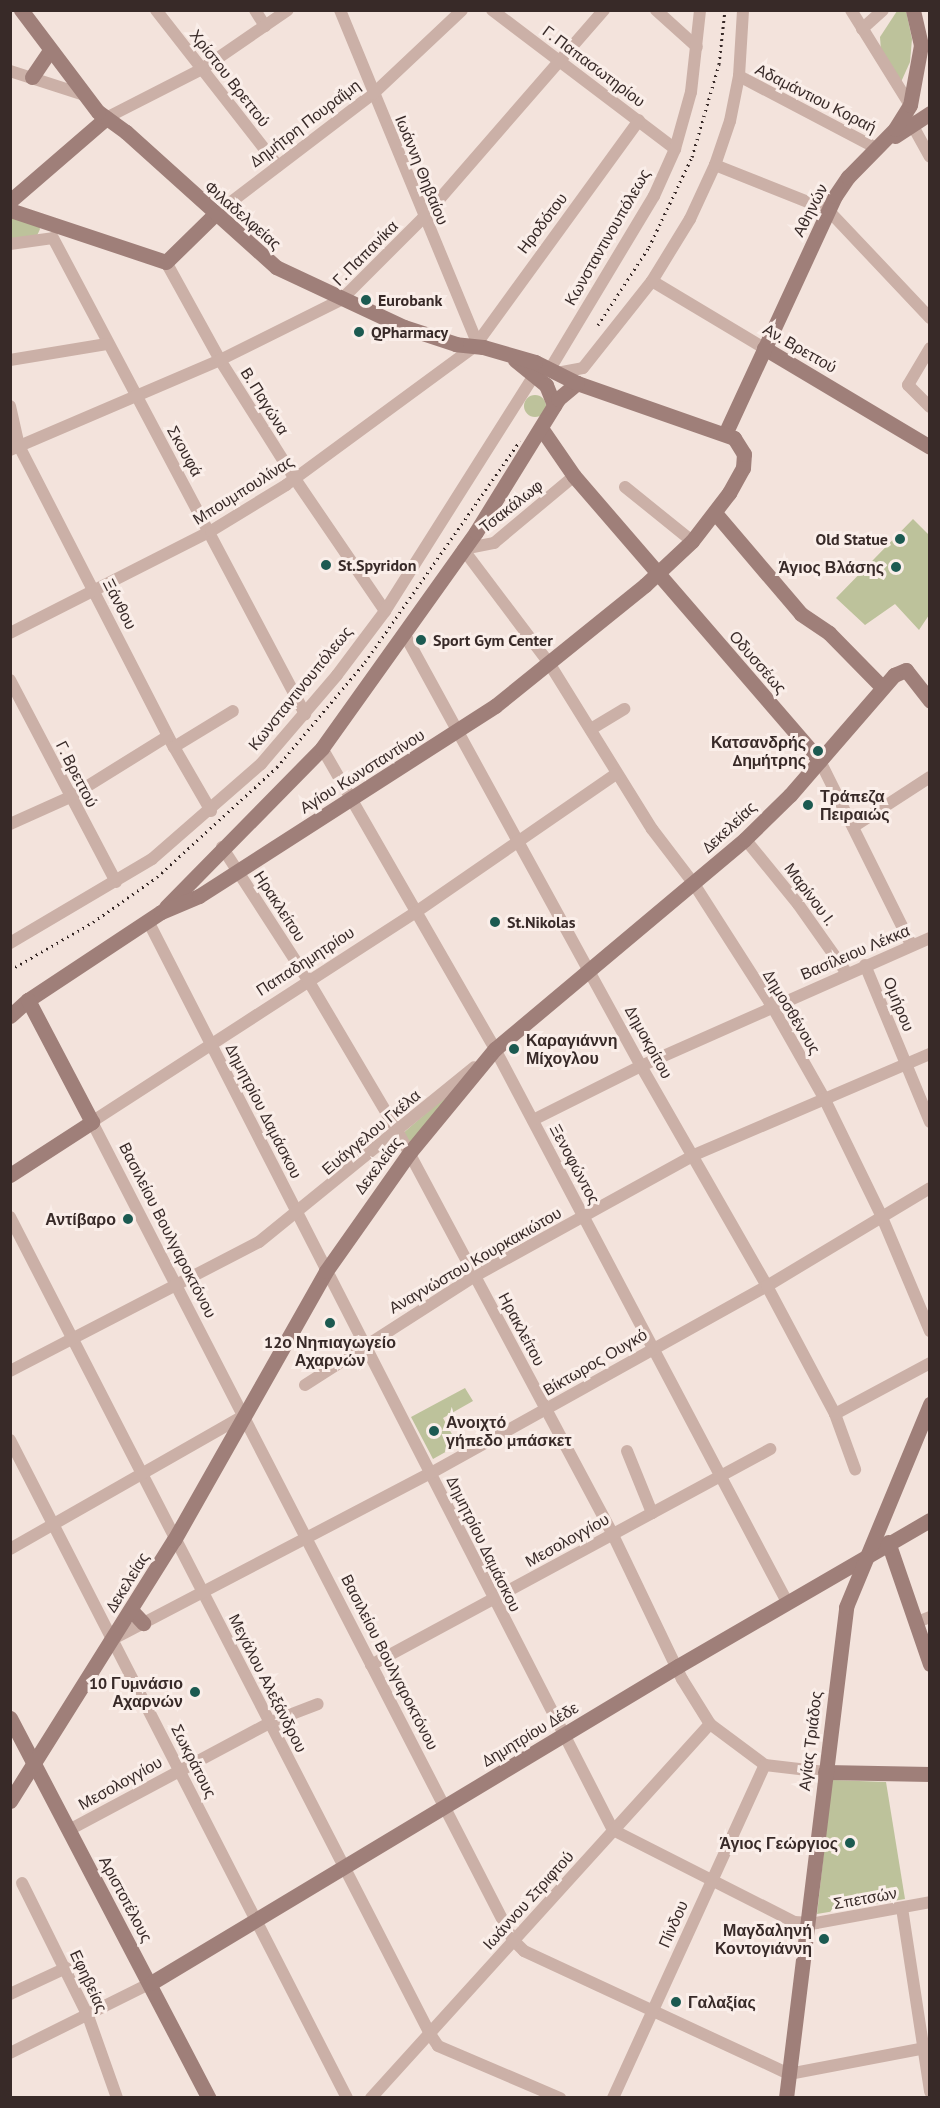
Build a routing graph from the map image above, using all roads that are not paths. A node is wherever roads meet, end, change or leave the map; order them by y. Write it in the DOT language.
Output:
graph roads {
  1 [pos="156,10"];
  2 [pos="255,10"];
  3 [pos="288,10"];
  4 [pos="340,10"];
  5 [pos="462,10"];
  6 [pos="492,10"];
  7 [pos="604,10"];
  8 [pos="656,10"];
  9 [pos="700,10"];
  10 [pos="743,10"];
  11 [pos="851,10"];
  12 [pos="883,10"];
  13 [pos="913,10"];
  14 [pos="23,11"];
  15 [pos="265,26"];
  16 [pos="862,29"];
  17 [pos="698,47"];
  18 [pos="49,52"];
  19 [pos="560,62"];
  20 [pos="202,69"];
  21 [pos="10,71"];
  22 [pos="739,76"];
  23 [pos="32,77"];
  24 [pos="915,88"];
  25 [pos="81,94"];
  26 [pos="373,94"];
  27 [pos="929,110"];
  28 [pos="909,114"];
  29 [pos="106,118"];
  30 [pos="639,120"];
  31 [pos="675,149"];
  32 [pos="878,149"];
  33 [pos="930,157"];
  34 [pos="715,165"];
  35 [pos="278,166"];
  36 [pos="10,201"];
  37 [pos="10,210"];
  38 [pos="828,210"];
  39 [pos="214,214"];
  40 [pos="423,218"];
  41 [pos="55,232"];
  42 [pos="10,244"];
  43 [pos="166,262"];
  44 [pos="652,281"];
  45 [pos="341,300"];
  46 [pos="930,318"];
  47 [pos="476,343"];
  48 [pos="107,344"];
  49 [pos="764,348"];
  50 [pos="930,348"];
  51 [pos="505,353"];
  52 [pos="10,360"];
  53 [pos="220,360"];
  54 [pos="553,371"];
  55 [pos="534,375"];
  56 [pos="577,383"];
  57 [pos="136,396"];
  58 [pos="554,405"];
  59 [pos="10,406"];
  60 [pos="930,407"];
  61 [pos="541,428"];
  62 [pos="724,434"];
  63 [pos="927,440"];
  64 [pos="15,448"];
  65 [pos="574,476"];
  66 [pos="295,479"];
  67 [pos="625,487"];
  68 [pos="716,514"];
  69 [pos="211,531"];
  70 [pos="692,541"];
  71 [pos="463,549"];
  72 [pos="658,574"];
  73 [pos="95,591"];
  74 [pos="385,611"];
  75 [pos="10,633"];
  76 [pos="405,635"];
  77 [pos="549,663"];
  78 [pos="10,680"];
  79 [pos="882,687"];
  80 [pos="930,700"];
  81 [pos="624,709"];
  82 [pos="233,711"];
  83 [pos="305,714"];
  84 [pos="591,729"];
  85 [pos="460,731"];
  86 [pos="171,742"];
  87 [pos="322,748"];
  88 [pos="820,761"];
  89 [pos="616,774"];
  90 [pos="930,777"];
  91 [pos="70,797"];
  92 [pos="351,798"];
  93 [pos="211,811"];
  94 [pos="10,824"];
  95 [pos="853,827"];
  96 [pos="745,838"];
  97 [pos="519,840"];
  98 [pos="222,847"];
  99 [pos="237,872"];
  100 [pos="116,882"];
  101 [pos="694,884"];
  102 [pos="416,912"];
  103 [pos="155,916"];
  104 [pos="930,938"];
  105 [pos="10,943"];
  106 [pos="911,944"];
  107 [pos="865,965"];
  108 [pos="589,966"];
  109 [pos="846,972"];
  110 [pos="308,980"];
  111 [pos="28,1000"];
  112 [pos="772,1006"];
  113 [pos="10,1010"];
  114 [pos="10,1016"];
  115 [pos="211,1045"];
  116 [pos="495,1049"];
  117 [pos="930,1054"];
  118 [pos="641,1066"];
  119 [pos="906,1066"];
  120 [pos="823,1096"];
  121 [pos="533,1120"];
  122 [pos="92,1122"];
  123 [pos="930,1122"];
  124 [pos="399,1131"];
  125 [pos="410,1152"];
  126 [pos="694,1155"];
  127 [pos="10,1175"];
  128 [pos="930,1188"];
  129 [pos="298,1214"];
  130 [pos="881,1215"];
  131 [pos="584,1216"];
  132 [pos="10,1217"];
  133 [pos="326,1271"];
  134 [pos="475,1276"];
  135 [pos="766,1286"];
  136 [pos="177,1287"];
  137 [pos="930,1331"];
  138 [pos="73,1339"];
  139 [pos="364,1344"];
  140 [pos="654,1348"];
  141 [pos="930,1363"];
  142 [pos="10,1371"];
  143 [pos="305,1385"];
  144 [pos="930,1404"];
  145 [pos="546,1410"];
  146 [pos="835,1414"];
  147 [pos="243,1416"];
  148 [pos="10,1440"];
  149 [pos="770,1449"];
  150 [pos="627,1451"];
  151 [pos="855,1469"];
  152 [pos="431,1473"];
  153 [pos="141,1474"];
  154 [pos="721,1475"];
  155 [pos="652,1513"];
  156 [pos="930,1520"];
  157 [pos="54,1524"];
  158 [pos="612,1533"];
  159 [pos="306,1538"];
  160 [pos="174,1540"];
  161 [pos="888,1542"];
  162 [pos="10,1549"];
  163 [pos="868,1555"];
  164 [pos="203,1592"];
  165 [pos="492,1600"];
  166 [pos="787,1602"];
  167 [pos="131,1610"];
  168 [pos="922,1620"];
  169 [pos="143,1623"];
  170 [pos="113,1639"];
  171 [pos="930,1664"];
  172 [pos="371,1665"];
  173 [pos="678,1666"];
  174 [pos="318,1704"];
  175 [pos="10,1718"];
  176 [pos="271,1722"];
  177 [pos="710,1724"];
  178 [pos="563,1735"];
  179 [pos="35,1764"];
  180 [pos="765,1765"];
  181 [pos="179,1770"];
  182 [pos="825,1772"];
  183 [pos="930,1774"];
  184 [pos="10,1801"];
  185 [pos="445,1807"];
  186 [pos="69,1830"];
  187 [pos="613,1830"];
  188 [pos="344,1868"];
  189 [pos="711,1879"];
  190 [pos="22,1883"];
  191 [pos="930,1902"];
  192 [pos="902,1908"];
  193 [pos="258,1921"];
  194 [pos="805,1923"];
  195 [pos="513,1940"];
  196 [pos="66,1968"];
  197 [pos="152,1983"];
  198 [pos="10,1994"];
  199 [pos="651,2011"];
  200 [pos="88,2016"];
  201 [pos="430,2034"];
  202 [pos="926,2048"];
  203 [pos="10,2053"];
  204 [pos="789,2074"];
  205 [pos="930,2092"];
  206 [pos="117,2097"];
  207 [pos="209,2097"];
  208 [pos="346,2097"];
  209 [pos="371,2097"];
  210 [pos="560,2097"];
  211 [pos="613,2097"];
  212 [pos="786,2097"];
  1 -- 20 [label="street, Χρίστου Βρεττού"];
  2 -- 15 [label="street"];
  3 -- 15 [label="street"];
  4 -- 26 [label="street, Ιωάννη Θηβαίου"];
  5 -- 26 [label="street, Δημήτρη Πουραΐμη"];
  6 -- 19 [label="street, Γ. Παπασωτηρίου"];
  7 -- 19 [label="street, Γ. Παπανίκα"];
  8 -- 17 [label="street"];
  9 -- 17 [label="street, Κωνσταντινουπόλεως"];
  10 -- 22 [label="street"];
  11 -- 16 [label="street"];
  12 -- 16 [label="street"];
  13 -- 24 [label="street"];
  14 -- 18 [label="street, Φιλαδελφείας"];
  15 -- 20 [label="street"];
  16 -- 28 [label="street"];
  17 -- 31 [label="street, Κωνσταντινουπόλεως"];
  18 -- 23 [label="street"];
  18 -- 25 [label="street, Φιλαδελφείας"];
  19 -- 30 [label="street, Γ. Παπασωτηρίου"];
  19 -- 40 [label="street, Γ. Παπανίκα"];
  20 -- 29 [label="street"];
  20 -- 35 [label="street, Χρίστου Βρεττού"];
  21 -- 23 [label="street"];
  22 -- 32 [label="street, Αδαμάντιου Κοραή"];
  22 -- 34 [label="street"];
  23 -- 25 [label="street"];
  24 -- 27 [label="street"];
  24 -- 28 [label="street"];
  25 -- 29 [label="street, Φιλαδελφείας"];
  26 -- 35 [label="street, Δημήτρη Πουραΐμη"];
  26 -- 40 [label="street, Ιωάννη Θηβαίου"];
  27 -- 28 [label="street"];
  28 -- 32 [label="street, Αθηνών"];
  28 -- 33 [label="street"];
  29 -- 36 [label="street"];
  29 -- 39 [label="street, Φιλαδελφείας"];
  30 -- 31 [label="street, Γ. Παπασωτηρίου"];
  30 -- 47 [label="street, Ηροδότου"];
  31 -- 54 [label="street, Κωνσταντινουπόλεως"];
  32 -- 38 [label="street, Αθηνών"];
  34 -- 38 [label="street"];
  34 -- 44 [label="street"];
  35 -- 39 [label="street, Δημήτρη Πουραΐμη"];
  37 -- 41 [label="street"];
  38 -- 46 [label="street"];
  38 -- 49 [label="street, Αθηνών"];
  39 -- 43 [label="street, Δημήτρη Πουραΐμη"];
  39 -- 45 [label="street, Φιλαδελφείας"];
  40 -- 45 [label="street, Γ. Παπανίκα"];
  40 -- 47 [label="street, Ιωάννη Θηβαίου"];
  41 -- 42 [label="street"];
  41 -- 43 [label="street"];
  41 -- 48 [label="street, Σκουφά"];
  43 -- 53 [label="street, Β. Παγώνα"];
  44 -- 49 [label="street, Αν. Βρεττού"];
  44 -- 54 [label="street"];
  45 -- 47 [label="street, Φιλαδελφείας"];
  45 -- 53 [label="street, Γ. Παπανίκα"];
  47 -- 51 [label="street, Φιλαδελφείας"];
  47 -- 66 [label="street, Μπουμπουλίνας"];
  48 -- 52 [label="street"];
  48 -- 57 [label="street, Σκουφά"];
  49 -- 62 [label="street, Αθηνών"];
  49 -- 63 [label="street, Αν. Βρεττού"];
  50 -- 60 [label="street"];
  51 -- 54 [label="street, Φιλαδελφείας"];
  51 -- 55 [label="street, Φιλαδελφείας"];
  53 -- 57 [label="street, Γ. Παπανίκα"];
  53 -- 66 [label="street, Β. Παγώνα"];
  54 -- 56 [label="street, Φιλαδελφείας"];
  55 -- 58 [label="street, Φιλαδελφείας"];
  55 -- 74 [label="street, Κωνσταντινουπόλεως"];
  56 -- 58 [label="street"];
  56 -- 62 [label="street, Φιλαδελφείας"];
  57 -- 64 [label="street, Γ. Παπανίκα"];
  57 -- 69 [label="street, Σκουφά"];
  58 -- 61 [label="street"];
  59 -- 64 [label="street, Ξάνθου"];
  61 -- 65 [label="street, Οδυσσέως"];
  61 -- 71 [label="street"];
  62 -- 68 [label="street, Αγίου Κωνσταντίνου"];
  64 -- 73 [label="street, Ξάνθου"];
  65 -- 71 [label="street, Τσακάλωφ"];
  65 -- 72 [label="street, Οδυσσέως"];
  66 -- 69 [label="street, Μπουμπουλίνας"];
  66 -- 74 [label="street, Β. Παγώνα"];
  67 -- 70 [label="street"];
  68 -- 70 [label="street, Αγίου Κωνσταντίνου"];
  68 -- 79 [label="street"];
  69 -- 73 [label="street, Μπουμπουλίνας"];
  69 -- 83 [label="street, Σκουφά"];
  70 -- 72 [label="street, Αγίου Κωνσταντίνου"];
  71 -- 76 [label="street"];
  71 -- 77 [label="street, Δημοσθένους"];
  72 -- 77 [label="street, Αγίου Κωνσταντίνου"];
  72 -- 88 [label="street, Οδυσσέως"];
  73 -- 75 [label="street, Μπουμπουλίνας"];
  73 -- 86 [label="street, Ξάνθου"];
  74 -- 83 [label="street, Κωνσταντινουπόλεως"];
  76 -- 85 [label="street, Δημοκρίτου"];
  76 -- 87 [label="street"];
  77 -- 84 [label="street, Δημοσθένους"];
  77 -- 85 [label="street, Αγίου Κωνσταντίνου"];
  78 -- 91 [label="street, Γ. Βρεττού"];
  79 -- 80 [label="street, Δεκελείας"];
  79 -- 88 [label="street, Δεκελείας"];
  81 -- 84 [label="street"];
  82 -- 86 [label="street"];
  83 -- 93 [label="street, Κωνσταντινουπόλεως"];
  84 -- 89 [label="street, Δημοσθένους"];
  85 -- 92 [label="street, Αγίου Κωνσταντίνου"];
  85 -- 97 [label="street, Δημοκρίτου"];
  86 -- 91 [label="street"];
  86 -- 93 [label="street, Ξάνθου"];
  87 -- 92 [label="street, Ξενοφώντος"];
  87 -- 98 [label="street"];
  88 -- 95 [label="street, Οδυσσέως"];
  88 -- 96 [label="street, Δεκελείας"];
  89 -- 97 [label="street, Παπαδημητρίου"];
  89 -- 101 [label="street, Δημοσθένους"];
  90 -- 95 [label="street"];
  91 -- 94 [label="street"];
  91 -- 100 [label="street, Γ. Βρεττού"];
  92 -- 99 [label="street, Αγίου Κωνσταντίνου"];
  92 -- 102 [label="street, Ξενοφώντος"];
  93 -- 100 [label="street, Κωνσταντινουπόλεως"];
  95 -- 106 [label="street, Οδυσσέως"];
  96 -- 101 [label="street, Δεκελείας"];
  96 -- 109 [label="street, Μαρίνου Ι."];
  97 -- 102 [label="street, Παπαδημητρίου"];
  97 -- 108 [label="street, Δημοκρίτου"];
  98 -- 99 [label="street, Ηρακλείτου"];
  98 -- 103 [label="street"];
  99 -- 103 [label="street, Αγίου Κωνσταντίνου"];
  99 -- 110 [label="street, Ηρακλείτου"];
  100 -- 105 [label="street, Κωνσταντινουπόλεως"];
  101 -- 108 [label="street, Δεκελείας"];
  101 -- 112 [label="street, Δημοσθένους"];
  102 -- 110 [label="street, Παπαδημητρίου"];
  102 -- 116 [label="street, Ξενοφώντος"];
  103 -- 111 [label="street, Αγίου Κωνσταντίνου"];
  103 -- 115 [label="street, Δημητρίου Δαμάσκου"];
  104 -- 106 [label="street, Βασίλειου Λέκκα"];
  106 -- 107 [label="street, Βασίλειου Λέκκα"];
  107 -- 109 [label="street, Βασίλειου Λέκκα"];
  107 -- 119 [label="street, Ομήρου"];
  108 -- 116 [label="street, Δεκελείας"];
  108 -- 118 [label="street, Δημοκρίτου"];
  109 -- 112 [label="street, Βασίλειου Λέκκα"];
  110 -- 115 [label="street, Παπαδημητρίου"];
  110 -- 124 [label="street, Ηρακλείτου"];
  111 -- 113 [label="street, Αγίου Κωνσταντίνου"];
  111 -- 114 [label="street, Αγίου Κωνσταντίνου"];
  111 -- 122 [label="street, Βασιλείου Βουλγαροκτόνου"];
  112 -- 118 [label="street, Βασίλειου Λέκκα"];
  112 -- 120 [label="street, Δημοσθένους"];
  115 -- 122 [label="street, Παπαδημητρίου"];
  115 -- 129 [label="street, Δημητρίου Δαμάσκου"];
  116 -- 121 [label="street, Ξενοφώντος"];
  116 -- 124 [label="street, Ευάγγελου Γκέλα"];
  116 -- 125 [label="street, Δεκελείας"];
  117 -- 119 [label="street, Αναγνώστου Κουρκακιώτου"];
  118 -- 121 [label="street, Βασίλειου Λέκκα"];
  118 -- 126 [label="street, Δημοκρίτου"];
  119 -- 120 [label="street, Αναγνώστου Κουρκακιώτου"];
  119 -- 123 [label="street, Ομήρου"];
  120 -- 126 [label="street, Αναγνώστου Κουρκακιώτου"];
  120 -- 130 [label="street, Δημοσθένους"];
  121 -- 131 [label="street, Ξενοφώντος"];
  122 -- 127 [label="street, Παπαδημητρίου"];
  122 -- 136 [label="street, Βασιλείου Βουλγαροκτόνου"];
  124 -- 125 [label="street, Ηρακλείτου"];
  124 -- 129 [label="street, Ευάγγελου Γκέλα"];
  125 -- 133 [label="street, Δεκελείας"];
  125 -- 134 [label="street, Ηρακλείτου"];
  126 -- 131 [label="street, Αναγνώστου Κουρκακιώτου"];
  126 -- 135 [label="street, Δημοκρίτου"];
  128 -- 130 [label="street, Βίκτωρος Ουγκό"];
  129 -- 133 [label="street, Δημητρίου Δαμάσκου"];
  129 -- 136 [label="street, Ευάγγελου Γκέλα"];
  130 -- 135 [label="street, Βίκτωρος Ουγκό"];
  130 -- 137 [label="street, Δημοσθένους"];
  131 -- 134 [label="street, Αναγνώστου Κουρκακιώτου"];
  131 -- 140 [label="street, Ξενοφώντος"];
  132 -- 138 [label="street, Μεγάλου Αλεξάνδρου"];
  133 -- 139 [label="street, Δημητρίου Δαμάσκου"];
  133 -- 147 [label="street, Δεκελείας"];
  134 -- 139 [label="street, Αναγνώστου Κουρκακιώτου"];
  134 -- 145 [label="street, Ηρακλείτου"];
  135 -- 140 [label="street, Βίκτωρος Ουγκό"];
  135 -- 146 [label="street, Δημοκρίτου"];
  136 -- 138 [label="street, Ευάγγελου Γκέλα"];
  136 -- 147 [label="street, Βασιλείου Βουλγαροκτόνου"];
  138 -- 142 [label="street, Ευάγγελου Γκέλα"];
  138 -- 153 [label="street, Μεγάλου Αλεξάνδρου"];
  139 -- 143 [label="street, Αναγνώστου Κουρκακιώτου"];
  139 -- 152 [label="street, Δημητρίου Δαμάσκου"];
  140 -- 145 [label="street, Βίκτωρος Ουγκό"];
  140 -- 154 [label="street, Ξενοφώντος"];
  141 -- 146 [label="street"];
  144 -- 163 [label="street, Αγίας Τριάδος"];
  145 -- 152 [label="street, Βίκτωρος Ουγκό"];
  145 -- 158 [label="street, Ηρακλείτου"];
  146 -- 151 [label="street, Δημοκρίτου"];
  147 -- 153 [label="street"];
  147 -- 159 [label="street, Βασιλείου Βουλγαροκτόνου"];
  147 -- 160 [label="street, Δεκελείας"];
  148 -- 157 [label="street, Σωκράτους"];
  149 -- 154 [label="street, Μεσολογγίου"];
  150 -- 155 [label="street"];
  152 -- 159 [label="street, Βίκτωρος Ουγκό"];
  152 -- 165 [label="street, Δημητρίου Δαμάσκου"];
  153 -- 157 [label="street"];
  153 -- 160 [label="street, Μεγάλου Αλεξάνδρου"];
  154 -- 155 [label="street, Μεσολογγίου"];
  154 -- 166 [label="street, Ξενοφώντος"];
  155 -- 158 [label="street, Μεσολογγίου"];
  156 -- 161 [label="street, Δημητρίου Δέδε"];
  157 -- 162 [label="street"];
  157 -- 170 [label="street, Σωκράτους"];
  158 -- 165 [label="street, Μεσολογγίου"];
  158 -- 173 [label="street, Ηρακλείτου"];
  159 -- 164 [label="street, Βίκτωρος Ουγκό"];
  159 -- 172 [label="street, Βασιλείου Βουλγαροκτόνου"];
  160 -- 164 [label="street, Μεγάλου Αλεξάνδρου"];
  160 -- 167 [label="street, Δεκελείας"];
  161 -- 163 [label="street, Δημητρίου Δέδε"];
  161 -- 168 [label="street"];
  163 -- 166 [label="street, Δημητρίου Δέδε"];
  163 -- 182 [label="street, Αγίας Τριάδος"];
  164 -- 169 [label="street, Βίκτωρος Ουγκό"];
  164 -- 176 [label="street, Μεγάλου Αλεξάνδρου"];
  165 -- 172 [label="street, Μεσολογγίου"];
  165 -- 178 [label="street, Δημητρίου Δαμάσκου"];
  166 -- 173 [label="street, Δημητρίου Δέδε"];
  167 -- 169 [label="street"];
  167 -- 170 [label="street, Δεκελείας"];
  168 -- 171 [label="street"];
  169 -- 170 [label="street, Βίκτωρος Ουγκό"];
  170 -- 179 [label="street, Δεκελείας"];
  170 -- 181 [label="street, Σωκράτους"];
  172 -- 185 [label="street, Βασιλείου Βουλγαροκτόνου"];
  173 -- 177 [label="street, Ηρακλείτου"];
  173 -- 178 [label="street, Δημητρίου Δέδε"];
  174 -- 176 [label="street, Μεσολογγίου"];
  175 -- 179 [label="street, Αριστοτέλους"];
  176 -- 181 [label="street, Μεσολογγίου"];
  176 -- 188 [label="street, Μεγάλου Αλεξάνδρου"];
  177 -- 180 [label="street, Ηρακλείτου"];
  177 -- 187 [label="street, Ιωάννου Στριφτού"];
  178 -- 185 [label="street, Δημητρίου Δέδε"];
  178 -- 187 [label="street, Δημητρίου Δαμάσκου"];
  179 -- 184 [label="street, Δεκελείας"];
  179 -- 186 [label="street, Αριστοτέλους"];
  180 -- 182 [label="street"];
  180 -- 189 [label="street, Πίνδου"];
  181 -- 186 [label="street, Μεσολογγίου"];
  181 -- 193 [label="street, Σωκράτους"];
  182 -- 183 [label="street"];
  182 -- 194 [label="street, Αγίας Τριάδος"];
  185 -- 188 [label="street, Δημητρίου Δέδε"];
  185 -- 195 [label="street, Βασιλείου Βουλγαροκτόνου"];
  186 -- 197 [label="street, Αριστοτέλους"];
  187 -- 189 [label="street"];
  187 -- 195 [label="street, Ιωάννου Στριφτού"];
  188 -- 193 [label="street, Δημητρίου Δέδε"];
  188 -- 201 [label="street, Μεγάλου Αλεξάνδρου"];
  189 -- 194 [label="street"];
  189 -- 199 [label="street, Πίνδου"];
  190 -- 196 [label="street, Εφηβείας"];
  191 -- 192 [label="street, Σπετσών"];
  192 -- 194 [label="street, Σπετσών"];
  192 -- 202 [label="street"];
  193 -- 197 [label="street, Δημητρίου Δέδε"];
  193 -- 208 [label="street, Σωκράτους"];
  194 -- 204 [label="street, Αγίας Τριάδος"];
  195 -- 199 [label="street, Βασιλείου Βουλγαροκτόνου"];
  195 -- 201 [label="street, Ιωάννου Στριφτού"];
  196 -- 198 [label="street"];
  196 -- 200 [label="street, Εφηβείας"];
  197 -- 200 [label="street"];
  197 -- 207 [label="street, Αριστοτέλους"];
  199 -- 204 [label="street, Βασιλείου Βουλγαροκτόνου"];
  199 -- 211 [label="street, Πίνδου"];
  200 -- 203 [label="street"];
  200 -- 206 [label="street, Εφηβείας"];
  201 -- 209 [label="street, Ιωάννου Στριφτού"];
  201 -- 210 [label="street, Μεγάλου Αλεξάνδρου"];
  202 -- 204 [label="street"];
  202 -- 205 [label="street"];
  204 -- 212 [label="street, Αγίας Τριάδος"];
}
